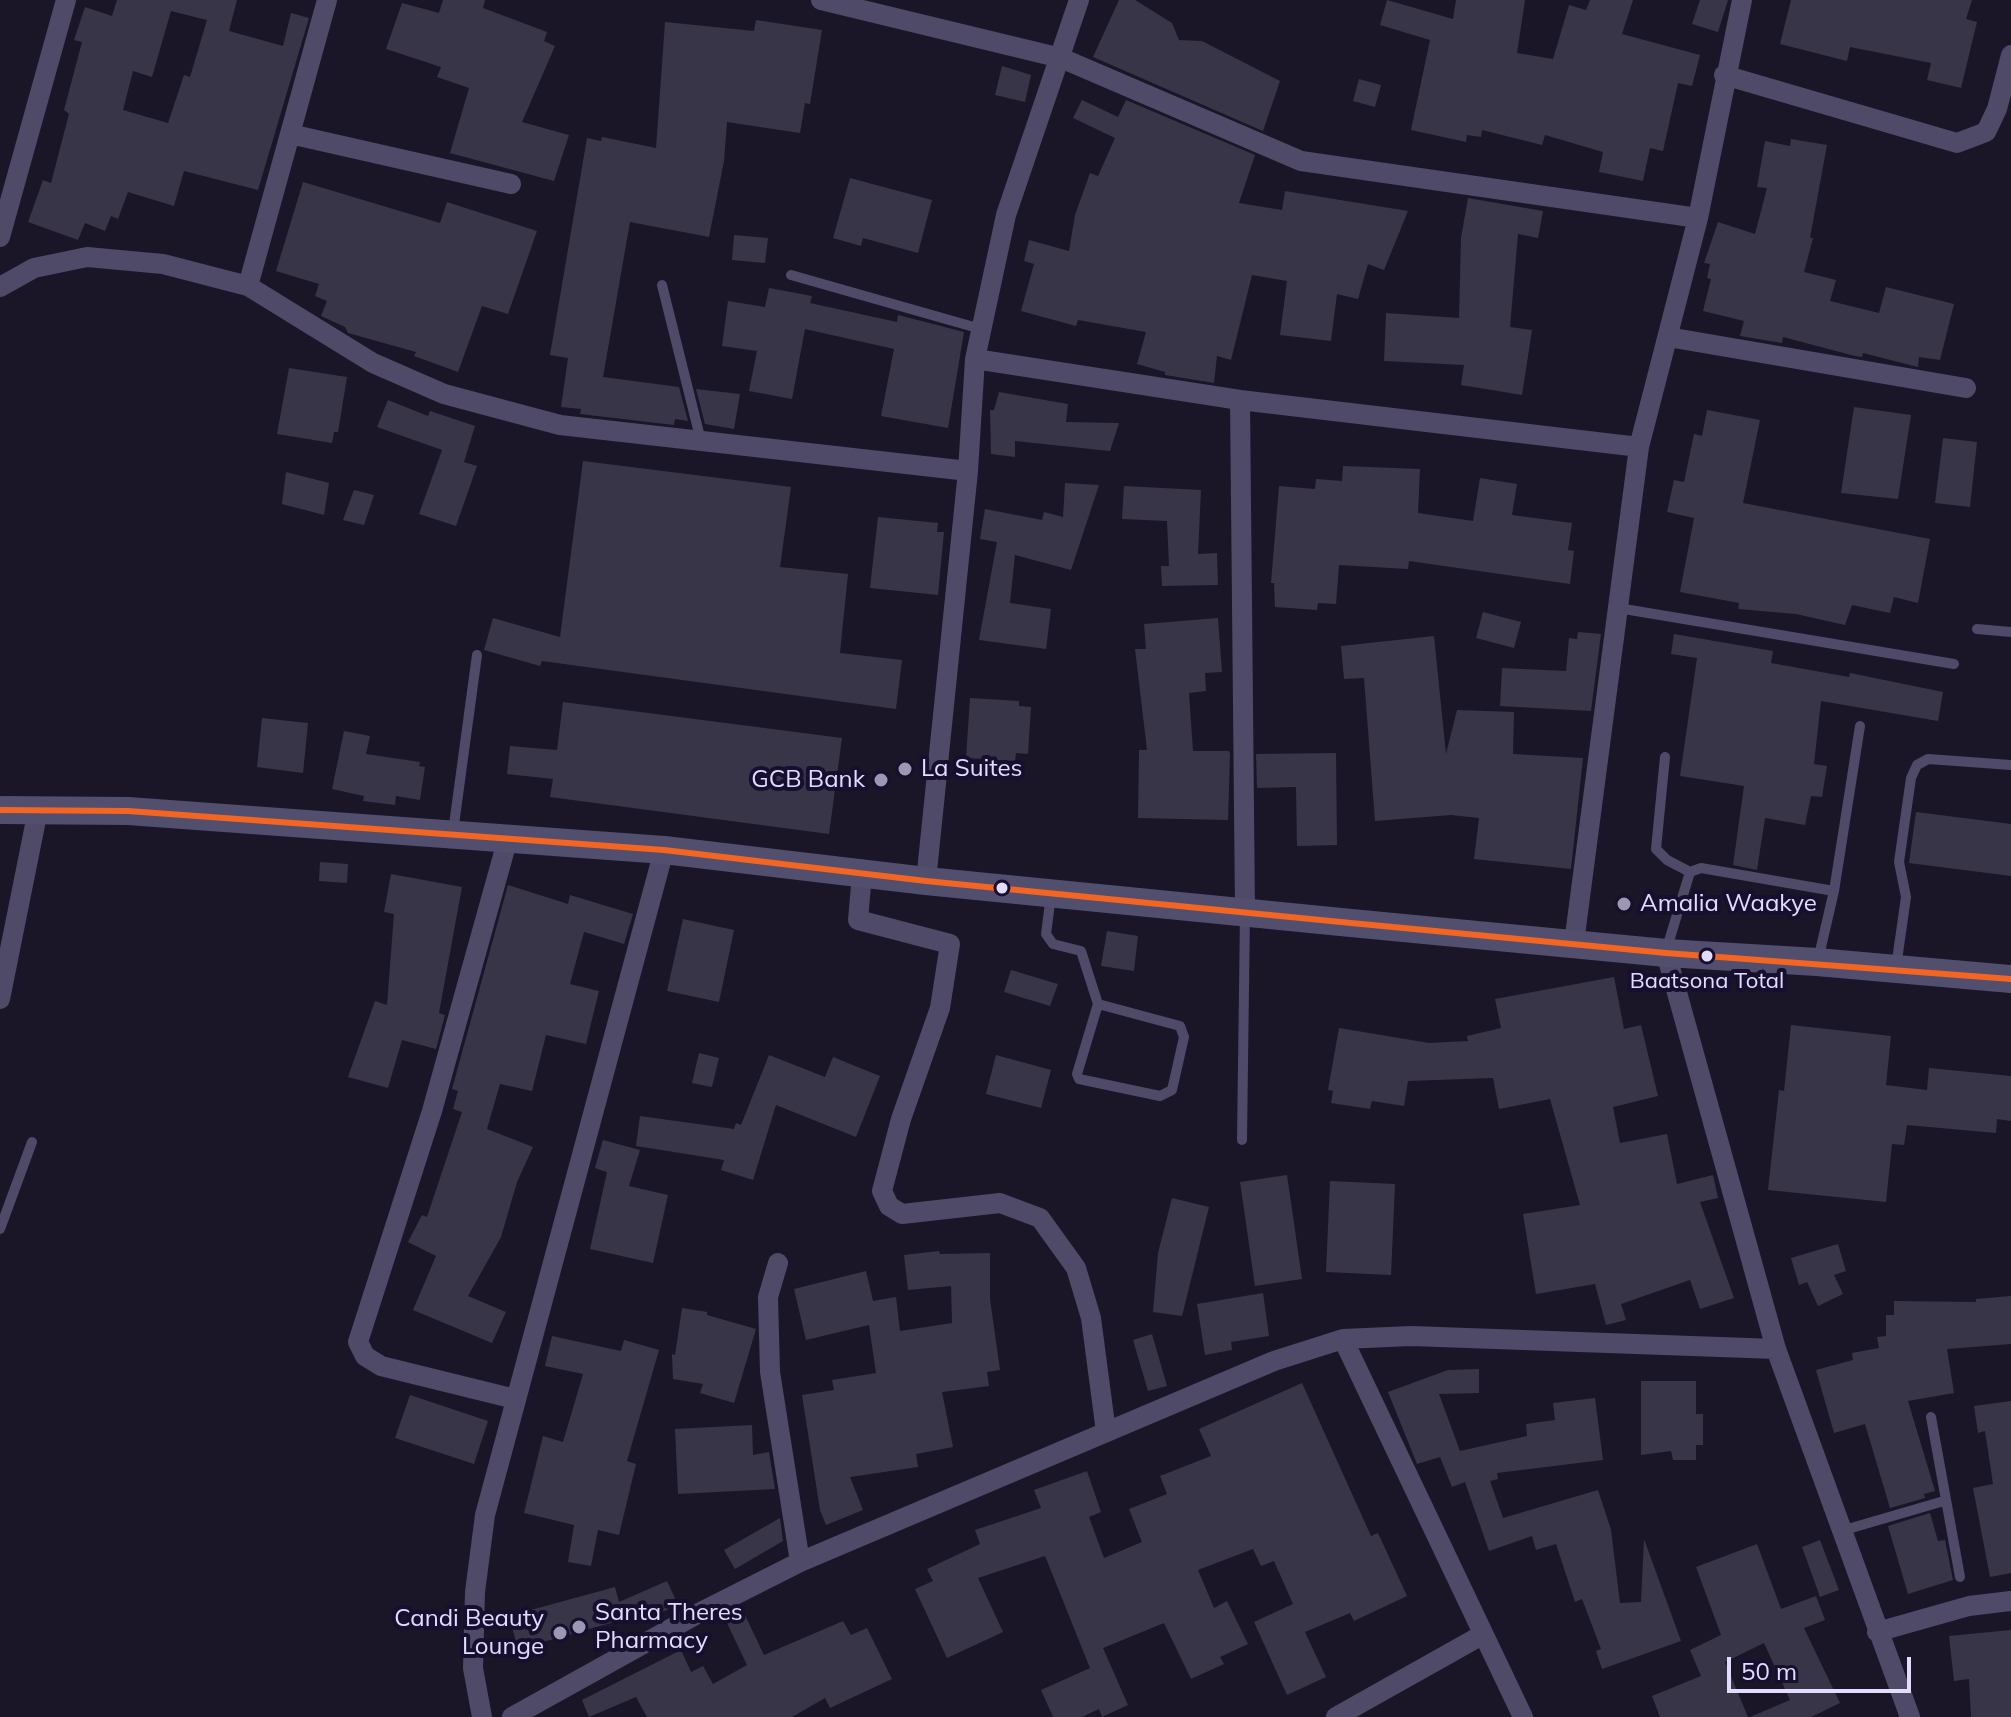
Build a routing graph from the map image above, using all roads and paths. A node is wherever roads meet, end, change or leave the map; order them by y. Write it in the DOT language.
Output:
graph roads {
  1 [pos="66,0"];
  2 [pos="327,0"];
  3 [pos="821,0"];
  4 [pos="1079,0"];
  5 [pos="1742,0"];
  6 [pos="2011,55"];
  7 [pos="1061,58"];
  8 [pos="1724,75"];
  9 [pos="2004,109"];
  10 [pos="290,134"];
  11 [pos="511,184"];
  12 [pos="1698,218"];
  13 [pos="0,237"];
  14 [pos="791,275"];
  15 [pos="662,285"];
  16 [pos="248,286"];
  17 [pos="0,287"];
  18 [pos="981,329"];
  19 [pos="1668,337"];
  20 [pos="975,359"];
  21 [pos="1966,388"];
  22 [pos="1240,400"];
  23 [pos="701,441"];
  24 [pos="1639,447"];
  25 [pos="968,471"];
  26 [pos="1618,608"];
  27 [pos="1977,629"];
  28 [pos="2011,632"];
  29 [pos="477,655"];
  30 [pos="1954,664"];
  31 [pos="1860,726"];
  32 [pos="1665,757"];
  33 [pos="2011,765"];
  34 [pos="0,810"];
  35 [pos="38,810"];
  36 [pos="453,833"];
  37 [pos="508,838"];
  38 [pos="664,850"];
  39 [pos="1690,872"];
  40 [pos="862,874"];
  41 [pos="926,881"];
  42 [pos="1834,891"];
  43 [pos="1051,894"];
  44 [pos="1245,911"];
  45 [pos="1574,943"];
  46 [pos="1666,953"];
  47 [pos="1817,962"];
  48 [pos="1896,969"];
  49 [pos="2011,979"];
  50 [pos="0,999"];
  51 [pos="1098,1004"];
  52 [pos="1242,1140"];
  53 [pos="32,1142"];
  54 [pos="3,1209"];
  55 [pos="0,1229"];
  56 [pos="778,1263"];
  57 [pos="1343,1339"];
  58 [pos="1776,1349"];
  59 [pos="515,1399"];
  60 [pos="1931,1417"];
  61 [pos="1106,1432"];
  62 [pos="1944,1501"];
  63 [pos="1841,1531"];
  64 [pos="800,1562"];
  65 [pos="1960,1577"];
  66 [pos="2011,1601"];
  67 [pos="1877,1632"];
  68 [pos="1482,1635"];
  69 [pos="482,1717"];
  70 [pos="512,1717"];
  71 [pos="1336,1717"];
  72 [pos="1523,1717"];
  73 [pos="1910,1717"];
  1 -- 13 [label="street"];
  2 -- 10 [label="street"];
  3 -- 7 [label="street"];
  4 -- 7 [label="street"];
  5 -- 8 [label="street"];
  6 -- 9 [label="street"];
  7 -- 12 [label="street"];
  7 -- 18 [label="street"];
  8 -- 9 [label="street"];
  8 -- 12 [label="street"];
  10 -- 11 [label="street"];
  10 -- 16 [label="street"];
  12 -- 19 [label="street"];
  14 -- 18 [label="lane"];
  15 -- 23 [label="lane"];
  16 -- 17 [label="street"];
  16 -- 23 [label="street"];
  18 -- 20 [label="street"];
  19 -- 21 [label="street"];
  19 -- 24 [label="street"];
  20 -- 22 [label="street"];
  20 -- 25 [label="street"];
  22 -- 24 [label="street"];
  22 -- 44 [label="street"];
  23 -- 25 [label="street"];
  24 -- 26 [label="street"];
  25 -- 41 [label="street"];
  26 -- 30 [label="lane"];
  26 -- 45 [label="street"];
  27 -- 28 [label="lane"];
  29 -- 36 [label="lane"];
  31 -- 42 [label="lane"];
  32 -- 39 [label="lane"];
  33 -- 48 [label="lane"];
  34 -- 35 [label="main road"];
  35 -- 36 [label="main road"];
  35 -- 50 [label="street"];
  36 -- 37 [label="main road"];
  37 -- 38 [label="main road"];
  37 -- 59 [label="street"];
  38 -- 40 [label="main road"];
  38 -- 59 [label="street"];
  39 -- 42 [label="lane"];
  39 -- 46 [label="lane"];
  40 -- 41 [label="main road"];
  40 -- 61 [label="street"];
  41 -- 43 [label="main road"];
  42 -- 47 [label="lane"];
  43 -- 44 [label="main road"];
  43 -- 51 [label="lane"];
  44 -- 45 [label="main road"];
  44 -- 52 [label="lane"];
  45 -- 46 [label="main road"];
  46 -- 47 [label="main road"];
  46 -- 58 [label="street"];
  47 -- 48 [label="main road"];
  48 -- 49 [label="main road"];
  51 -- 51 [label="lane"];
  53 -- 54 [label="lane"];
  54 -- 55 [label="lane"];
  56 -- 64 [label="street"];
  57 -- 58 [label="street"];
  57 -- 61 [label="street"];
  57 -- 68 [label="street"];
  58 -- 63 [label="street"];
  59 -- 69 [label="street"];
  60 -- 62 [label="lane"];
  61 -- 64 [label="street"];
  62 -- 63 [label="lane"];
  62 -- 65 [label="lane"];
  63 -- 67 [label="street"];
  64 -- 70 [label="street"];
  66 -- 67 [label="street"];
  67 -- 73 [label="street"];
  68 -- 71 [label="street"];
  68 -- 72 [label="street"];
}
